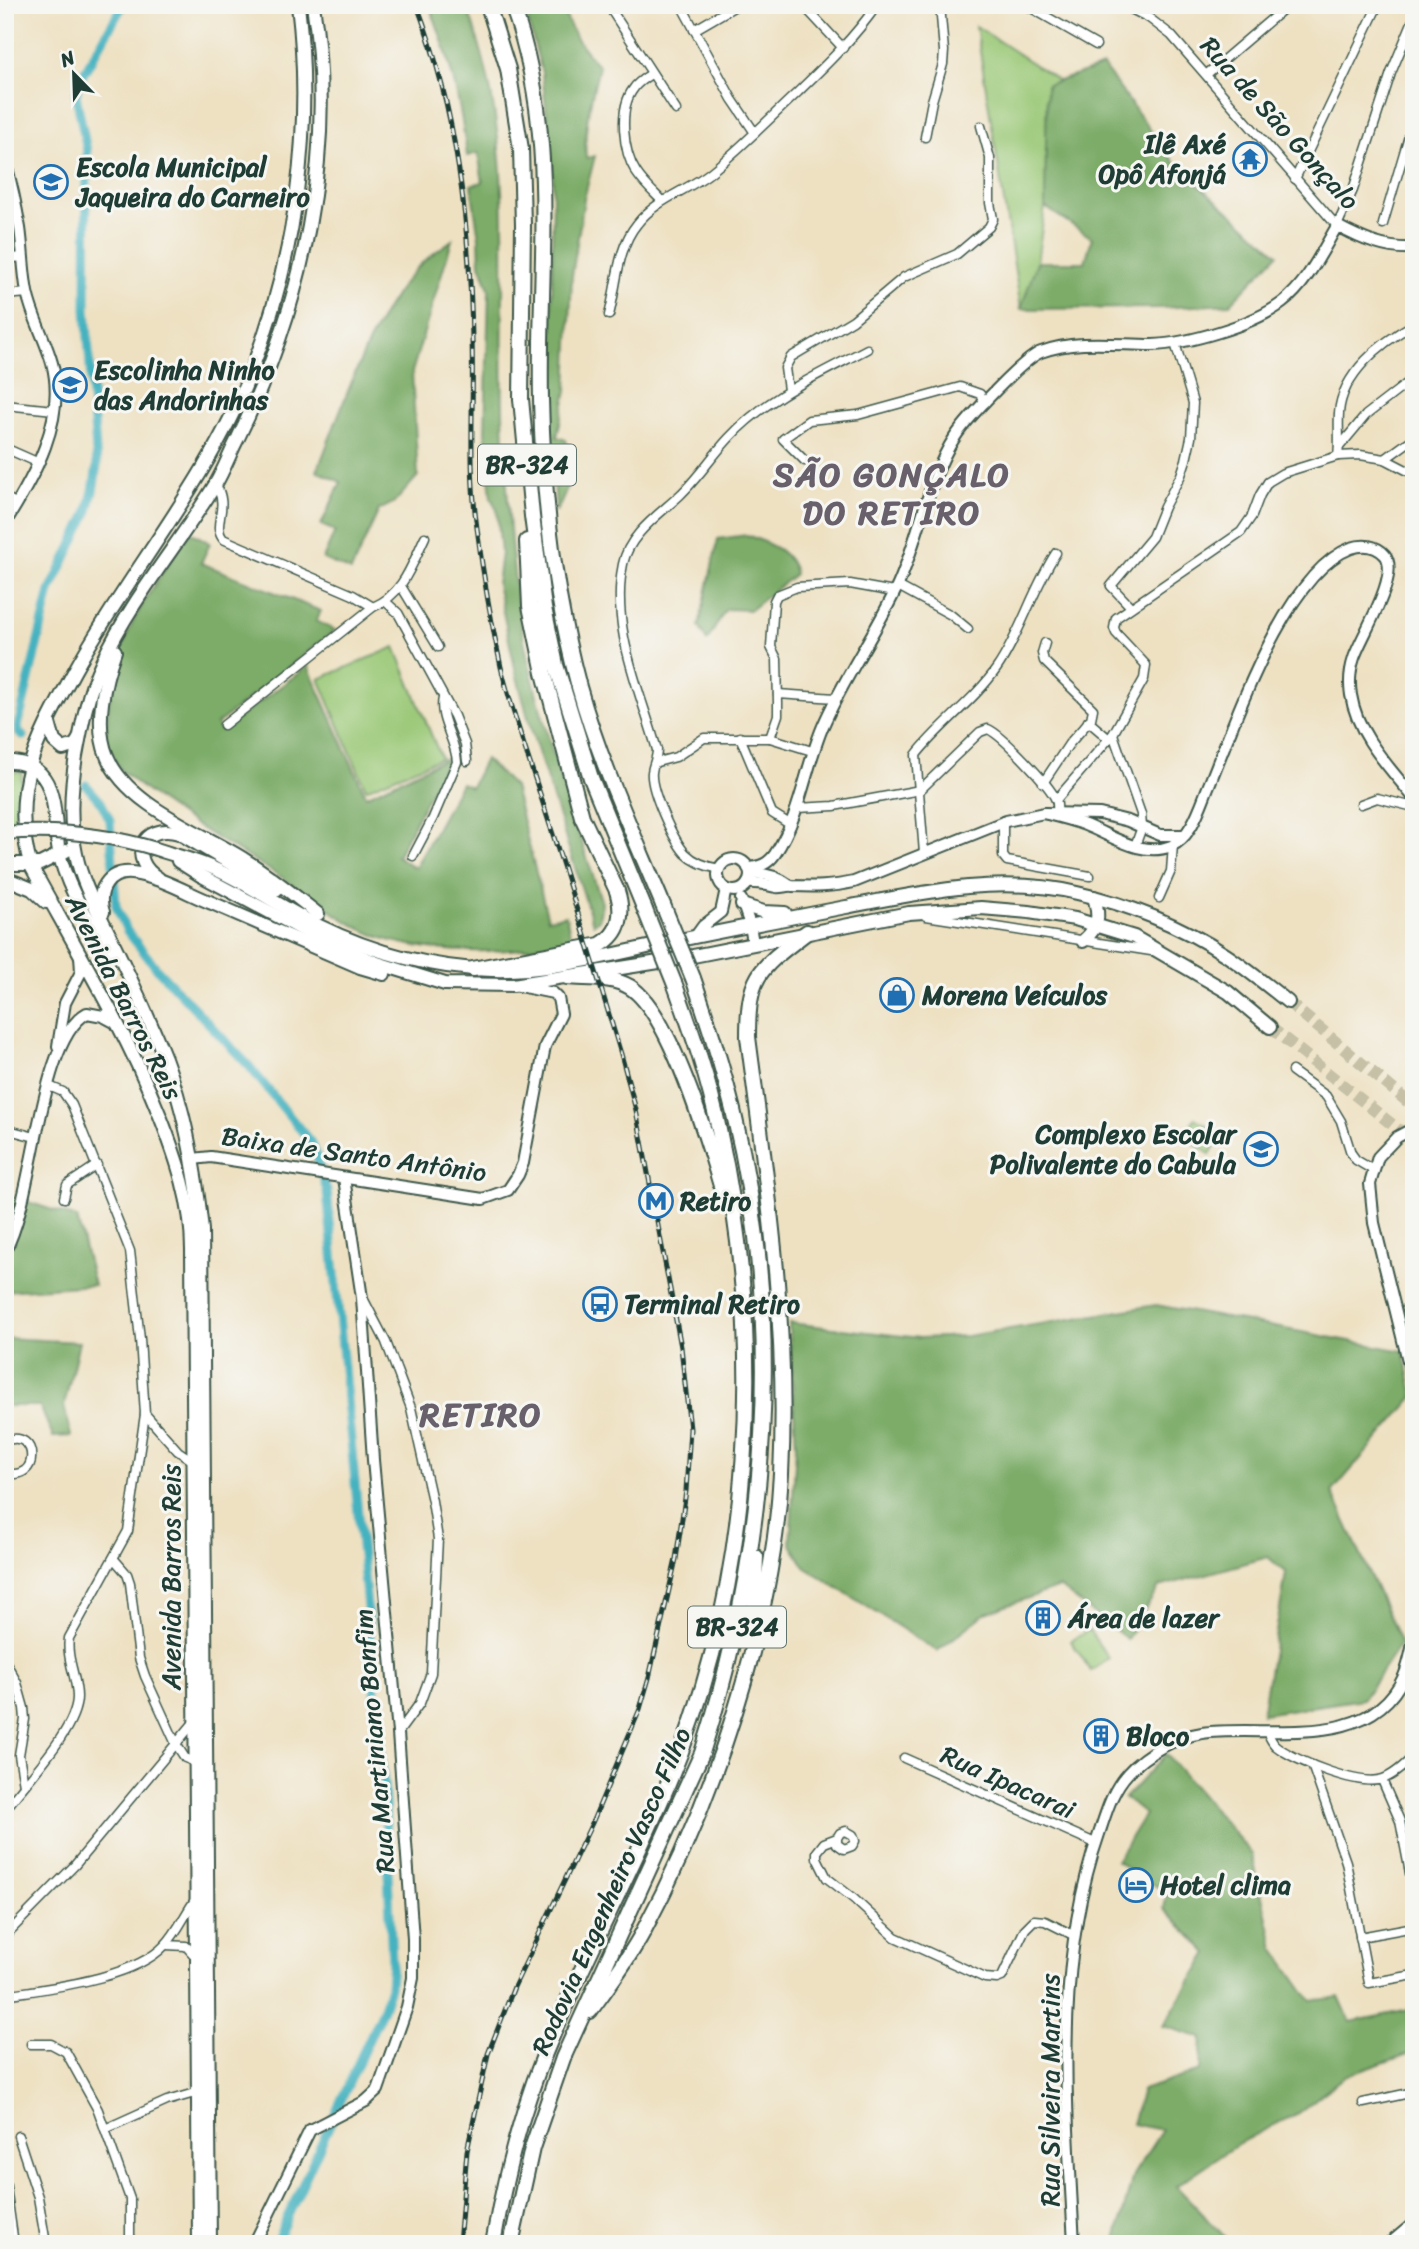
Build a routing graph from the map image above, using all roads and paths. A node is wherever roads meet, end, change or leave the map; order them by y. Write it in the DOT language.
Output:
graph roads {
  1 [pos="11,5"];
  2 [pos="298,5"];
  3 [pos="313,5"];
  4 [pos="488,5"];
  5 [pos="512,5"];
  6 [pos="608,5"];
  7 [pos="681,5"];
  8 [pos="737,5"];
  9 [pos="803,5"];
  10 [pos="877,5"];
  11 [pos="940,5"];
  12 [pos="1026,5"];
  13 [pos="1123,5"];
  14 [pos="1287,5"];
  15 [pos="1378,5"];
  16 [pos="5,12"];
  17 [pos="1414,18"];
  18 [pos="694,30"];
  19 [pos="1096,46"];
  20 [pos="844,48"];
  21 [pos="650,74"];
  22 [pos="1207,74"];
  23 [pos="676,110"];
  24 [pos="1414,119"];
  25 [pos="981,126"];
  26 [pos="755,133"];
  27 [pos="925,137"];
  28 [pos="5,160"];
  29 [pos="1295,178"];
  30 [pos="662,201"];
  31 [pos="1383,224"];
  32 [pos="1337,226"];
  33 [pos="1414,248"];
  34 [pos="22,257"];
  35 [pos="5,259"];
  36 [pos="27,293"];
  37 [pos="5,295"];
  38 [pos="609,316"];
  39 [pos="1414,324"];
  40 [pos="1175,343"];
  41 [pos="867,349"];
  42 [pos="1414,378"];
  43 [pos="788,390"];
  44 [pos="985,403"];
  45 [pos="5,405"];
  46 [pos="54,410"];
  47 [pos="1414,438"];
  48 [pos="1340,446"];
  49 [pos="5,448"];
  50 [pos="1338,456"];
  51 [pos="1385,459"];
  52 [pos="805,461"];
  53 [pos="39,463"];
  54 [pos="1414,474"];
  55 [pos="215,483"];
  56 [pos="5,497"];
  57 [pos="17,504"];
  58 [pos="532,516"];
  59 [pos="5,523"];
  60 [pos="425,537"];
  61 [pos="1056,553"];
  62 [pos="401,586"];
  63 [pos="896,589"];
  64 [pos="386,602"];
  65 [pos="373,607"];
  66 [pos="1131,607"];
  67 [pos="127,618"];
  68 [pos="968,629"];
  69 [pos="1045,643"];
  70 [pos="438,647"];
  71 [pos="778,694"];
  72 [pos="443,698"];
  73 [pos="835,698"];
  74 [pos="1088,721"];
  75 [pos="49,723"];
  76 [pos="224,725"];
  77 [pos="80,737"];
  78 [pos="740,737"];
  79 [pos="770,737"];
  80 [pos="1111,737"];
  81 [pos="812,751"];
  82 [pos="467,761"];
  83 [pos="5,762"];
  84 [pos="657,762"];
  85 [pos="30,766"];
  86 [pos="1043,783"];
  87 [pos="920,790"];
  88 [pos="1414,798"];
  89 [pos="1361,804"];
  90 [pos="1414,807"];
  91 [pos="797,808"];
  92 [pos="1057,810"];
  93 [pos="72,820"];
  94 [pos="1003,823"];
  95 [pos="791,825"];
  96 [pos="1142,827"];
  97 [pos="5,832"];
  98 [pos="1185,835"];
  99 [pos="1173,845"];
  100 [pos="1135,846"];
  101 [pos="160,850"];
  102 [pos="924,853"];
  103 [pos="60,856"];
  104 [pos="413,856"];
  105 [pos="5,864"];
  106 [pos="31,866"];
  107 [pos="720,869"];
  108 [pos="1090,876"];
  109 [pos="5,878"];
  110 [pos="747,878"];
  111 [pos="173,887"];
  112 [pos="726,889"];
  113 [pos="1094,897"];
  114 [pos="1159,898"];
  115 [pos="742,905"];
  116 [pos="909,913"];
  117 [pos="318,914"];
  118 [pos="806,915"];
  119 [pos="60,919"];
  120 [pos="750,925"];
  121 [pos="1098,926"];
  122 [pos="807,932"];
  123 [pos="695,937"];
  124 [pos="112,939"];
  125 [pos="354,940"];
  126 [pos="1083,941"];
  127 [pos="752,943"];
  128 [pos="1162,953"];
  129 [pos="80,956"];
  130 [pos="122,962"];
  131 [pos="473,969"];
  132 [pos="567,977"];
  133 [pos="445,984"];
  134 [pos="513,985"];
  135 [pos="71,991"];
  136 [pos="1288,1002"];
  137 [pos="87,1013"];
  138 [pos="118,1024"];
  139 [pos="1270,1027"];
  140 [pos="55,1063"];
  141 [pos="1292,1071"];
  142 [pos="49,1086"];
  143 [pos="1414,1128"];
  144 [pos="5,1129"];
  145 [pos="35,1137"];
  146 [pos="193,1159"];
  147 [pos="97,1165"];
  148 [pos="1373,1170"];
  149 [pos="338,1177"];
  150 [pos="185,1192"];
  151 [pos="64,1198"];
  152 [pos="5,1251"];
  153 [pos="739,1251"];
  154 [pos="362,1298"];
  155 [pos="1414,1385"];
  156 [pos="145,1414"];
  157 [pos="5,1441"];
  158 [pos="193,1461"];
  159 [pos="5,1472"];
  160 [pos="755,1520"];
  161 [pos="114,1559"];
  162 [pos="1414,1640"];
  163 [pos="752,1646"];
  164 [pos="5,1661"];
  165 [pos="195,1721"];
  166 [pos="1267,1732"];
  167 [pos="398,1733"];
  168 [pos="176,1744"];
  169 [pos="1275,1745"];
  170 [pos="1414,1756"];
  171 [pos="1274,1757"];
  172 [pos="904,1758"];
  173 [pos="195,1762"];
  174 [pos="1312,1765"];
  175 [pos="1382,1780"];
  176 [pos="24,1785"];
  177 [pos="5,1810"];
  178 [pos="837,1838"];
  179 [pos="1096,1843"];
  180 [pos="1414,1894"];
  181 [pos="195,1899"];
  182 [pos="1414,1927"];
  183 [pos="5,1936"];
  184 [pos="1075,1936"];
  185 [pos="1360,1937"];
  186 [pos="166,1945"];
  187 [pos="196,1957"];
  188 [pos="1414,1975"];
  189 [pos="5,1995"];
  190 [pos="573,2035"];
  191 [pos="31,2044"];
  192 [pos="198,2092"];
  193 [pos="1414,2092"];
  194 [pos="1363,2103"];
  195 [pos="105,2129"];
  196 [pos="18,2136"];
  197 [pos="5,2180"];
  198 [pos="1414,2223"];
  199 [pos="14,2244"];
  200 [pos="46,2244"];
  201 [pos="130,2244"];
  202 [pos="199,2244"];
  203 [pos="210,2244"];
  204 [pos="254,2244"];
  205 [pos="493,2244"];
  206 [pos="511,2244"];
  207 [pos="1074,2244"];
  208 [pos="1389,2244"];
  1 -- 16 [label="street"];
  2 -- 75 [label="main road, Avenida Barros Reis"];
  3 -- 55 [label="main road, Avenida Barros Reis"];
  4 -- 58 [label="highway, BR-324"];
  5 -- 160 [label="highway, Rodovia Engenheiro Vasco Filho / BR-324, bridge"];
  6 -- 21 [label="street"];
  7 -- 18 [label="street"];
  8 -- 18 [label="street"];
  9 -- 20 [label="street"];
  10 -- 20 [label="street"];
  11 -- 27 [label="street"];
  12 -- 19 [label="street"];
  13 -- 22 [label="street, Rua de São Gonçalo"];
  14 -- 22 [label="street"];
  15 -- 29 [label="street"];
  17 -- 32 [label="street"];
  18 -- 26 [label="street"];
  20 -- 26 [label="street"];
  21 -- 23 [label="street"];
  21 -- 30 [label="street"];
  22 -- 29 [label="street, Rua de São Gonçalo"];
  24 -- 31 [label="street"];
  25 -- 43 [label="street"];
  26 -- 30 [label="street"];
  28 -- 34 [label="street"];
  29 -- 32 [label="street, Rua de São Gonçalo"];
  30 -- 38 [label="street"];
  32 -- 33 [label="street, Rua de São Gonçalo"];
  32 -- 40 [label="street"];
  34 -- 35 [label="street"];
  34 -- 36 [label="street"];
  36 -- 37 [label="street"];
  36 -- 46 [label="street"];
  39 -- 48 [label="street"];
  40 -- 44 [label="street"];
  40 -- 66 [label="street"];
  41 -- 43 [label="street"];
  42 -- 48 [label="street"];
  43 -- 84 [label="street"];
  44 -- 52 [label="street"];
  44 -- 63 [label="street"];
  45 -- 46 [label="street"];
  46 -- 53 [label="street"];
  47 -- 51 [label="street"];
  48 -- 50 [label="street"];
  49 -- 53 [label="street"];
  50 -- 51 [label="street"];
  50 -- 66 [label="street"];
  51 -- 54 [label="street"];
  53 -- 57 [label="street"];
  55 -- 65 [label="street"];
  55 -- 67 [label="main road, Avenida Barros Reis"];
  56 -- 57 [label="street"];
  57 -- 59 [label="street"];
  58 -- 131 [label="highway"];
  58 -- 153 [label="highway, Rodovia Engenheiro Vasco Filho / BR-324, bridge"];
  60 -- 62 [label="street"];
  61 -- 87 [label="street"];
  62 -- 64 [label="street"];
  62 -- 70 [label="street"];
  63 -- 68 [label="street"];
  63 -- 71 [label="street"];
  63 -- 73 [label="street"];
  64 -- 65 [label="street"];
  64 -- 72 [label="street"];
  65 -- 76 [label="street"];
  66 -- 80 [label="street"];
  67 -- 77 [label="main road, Avenida Barros Reis"];
  67 -- 117 [label="main road"];
  69 -- 74 [label="street"];
  71 -- 73 [label="street"];
  71 -- 79 [label="street"];
  72 -- 82 [label="street"];
  72 -- 104 [label="street"];
  73 -- 81 [label="street"];
  74 -- 80 [label="street"];
  74 -- 86 [label="street"];
  75 -- 77 [label="main road"];
  75 -- 85 [label="main road, Avenida Barros Reis"];
  77 -- 93 [label="main road, Avenida Barros Reis"];
  78 -- 79 [label="street"];
  78 -- 84 [label="street"];
  78 -- 95 [label="street"];
  79 -- 81 [label="street"];
  80 -- 92 [label="street"];
  80 -- 96 [label="street"];
  81 -- 91 [label="street"];
  83 -- 85 [label="main road"];
  84 -- 107 [label="street"];
  85 -- 103 [label="main road"];
  85 -- 106 [label="main road, Avenida Barros Reis"];
  86 -- 87 [label="street"];
  86 -- 92 [label="street"];
  87 -- 91 [label="street"];
  87 -- 102 [label="street"];
  88 -- 98 [label="street"];
  89 -- 90 [label="street"];
  91 -- 95 [label="street"];
  92 -- 94 [label="street"];
  92 -- 96 [label="street"];
  92 -- 100 [label="street"];
  93 -- 103 [label="main road"];
  93 -- 124 [label="main road, Avenida Barros Reis"];
  94 -- 102 [label="street"];
  94 -- 108 [label="street"];
  95 -- 110 [label="street"];
  96 -- 98 [label="street"];
  96 -- 100 [label="street"];
  97 -- 101 [label="main road, bridge"];
  98 -- 99 [label="street"];
  99 -- 100 [label="street"];
  99 -- 114 [label="street"];
  101 -- 125 [label="main road"];
  101 -- 133 [label="main road"];
  102 -- 110 [label="street"];
  103 -- 106 [label="main road"];
  103 -- 130 [label="main road"];
  105 -- 106 [label="main road"];
  106 -- 119 [label="main road, Avenida Barros Reis"];
  107 -- 110 [label="street"];
  107 -- 112 [label="street"];
  109 -- 119 [label="main road"];
  110 -- 112 [label="street"];
  110 -- 115 [label="street"];
  111 -- 117 [label="main road"];
  111 -- 124 [label="main road"];
  111 -- 133 [label="main road"];
  112 -- 123 [label="street"];
  113 -- 118 [label="main road"];
  113 -- 121 [label="main road"];
  113 -- 136 [label="main road"];
  115 -- 118 [label="main road"];
  115 -- 120 [label="street"];
  116 -- 121 [label="main road"];
  116 -- 122 [label="main road"];
  116 -- 126 [label="street"];
  117 -- 125 [label="main road"];
  118 -- 120 [label="main road"];
  119 -- 129 [label="main road, Avenida Barros Reis"];
  120 -- 123 [label="main road"];
  120 -- 127 [label="street"];
  121 -- 126 [label="main road"];
  121 -- 128 [label="main road"];
  122 -- 127 [label="main road"];
  122 -- 163 [label="highway"];
  123 -- 131 [label="main road"];
  124 -- 130 [label="main road, Avenida Barros Reis"];
  125 -- 131 [label="main road"];
  126 -- 128 [label="street"];
  127 -- 132 [label="main road"];
  128 -- 139 [label="main road"];
  129 -- 135 [label="street"];
  129 -- 138 [label="main road, Avenida Barros Reis"];
  130 -- 146 [label="main road, Avenida Barros Reis"];
  132 -- 134 [label="main road"];
  132 -- 153 [label="highway"];
  133 -- 134 [label="main road"];
  134 -- 149 [label="street, Baixa de Santo Antônio"];
  135 -- 137 [label="street"];
  135 -- 140 [label="street"];
  137 -- 138 [label="street"];
  137 -- 140 [label="street"];
  138 -- 150 [label="main road, Avenida Barros Reis"];
  140 -- 142 [label="street"];
  141 -- 148 [label="street"];
  142 -- 145 [label="street"];
  142 -- 147 [label="street"];
  143 -- 148 [label="street"];
  144 -- 145 [label="street"];
  145 -- 152 [label="street"];
  146 -- 149 [label="street, Baixa de Santo Antônio"];
  146 -- 150 [label="main road"];
  146 -- 203 [label="main road, Avenida Barros Reis"];
  147 -- 151 [label="street"];
  147 -- 156 [label="street"];
  148 -- 155 [label="street"];
  149 -- 154 [label="street, Rua Martiniano Bonfim"];
  150 -- 158 [label="main road, Avenida Barros Reis"];
  153 -- 205 [label="highway, Rodovia Engenheiro Vasco Filho / BR-324"];
  154 -- 167 [label="street, Rua Martiniano Bonfim"];
  154 -- 167 [label="street"];
  156 -- 158 [label="street"];
  156 -- 161 [label="street"];
  157 -- 159 [label="street"];
  158 -- 165 [label="main road, Avenida Barros Reis"];
  160 -- 163 [label="highway"];
  160 -- 190 [label="highway, Rodovia Engenheiro Vasco Filho / BR-324"];
  161 -- 168 [label="street"];
  161 -- 176 [label="street"];
  162 -- 166 [label="street, Rua Silveira Martins"];
  163 -- 190 [label="highway"];
  164 -- 176 [label="street"];
  165 -- 168 [label="street"];
  165 -- 173 [label="main road, Avenida Barros Reis"];
  166 -- 169 [label="street"];
  166 -- 179 [label="street, Rua Silveira Martins"];
  167 -- 204 [label="street, Rua Martiniano Bonfim"];
  168 -- 173 [label="street"];
  168 -- 183 [label="street"];
  169 -- 171 [label="street"];
  169 -- 174 [label="street"];
  170 -- 175 [label="street"];
  172 -- 179 [label="street, Rua Ipacarai"];
  173 -- 181 [label="main road, Avenida Barros Reis"];
  174 -- 175 [label="street"];
  174 -- 185 [label="street"];
  175 -- 180 [label="street"];
  176 -- 177 [label="street"];
  178 -- 184 [label="street, Rua Silveira Martins"];
  179 -- 184 [label="street, Rua Silveira Martins"];
  181 -- 186 [label="street"];
  181 -- 187 [label="main road, Avenida Barros Reis"];
  182 -- 185 [label="street"];
  184 -- 207 [label="street, Rua Silveira Martins"];
  185 -- 188 [label="street"];
  186 -- 187 [label="street"];
  186 -- 189 [label="street"];
  187 -- 192 [label="main road, Avenida Barros Reis"];
  190 -- 206 [label="highway, Rodovia Engenheiro Vasco Filho / BR-324"];
  191 -- 195 [label="street"];
  192 -- 195 [label="street"];
  192 -- 202 [label="main road, Avenida Barros Reis"];
  193 -- 194 [label="street"];
  195 -- 201 [label="street"];
  196 -- 200 [label="street"];
  197 -- 199 [label="street"];
  198 -- 208 [label="street"];
}
